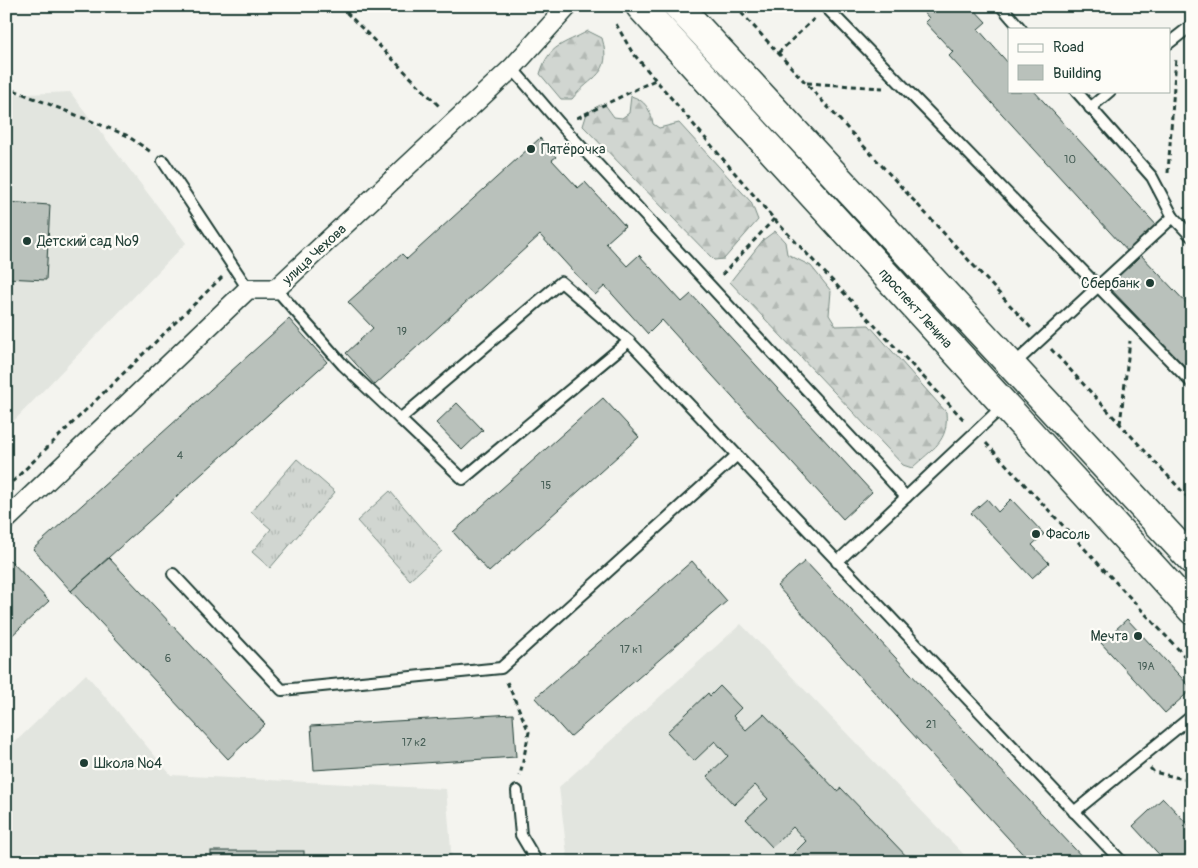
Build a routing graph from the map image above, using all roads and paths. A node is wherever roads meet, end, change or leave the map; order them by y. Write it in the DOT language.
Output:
graph roads {
  1 [pos="340,6"];
  2 [pos="568,6"];
  3 [pos="640,6"];
  4 [pos="678,6"];
  5 [pos="735,6"];
  6 [pos="1001,6"];
  7 [pos="826,7"];
  8 [pos="616,24"];
  9 [pos="1192,25"];
  10 [pos="1020,28"];
  11 [pos="1173,40"];
  12 [pos="778,54"];
  13 [pos="512,68"];
  14 [pos="655,80"];
  15 [pos="806,83"];
  16 [pos="6,87"];
  17 [pos="907,90"];
  18 [pos="1077,92"];
  19 [pos="1109,92"];
  20 [pos="439,106"];
  21 [pos="1090,108"];
  22 [pos="561,125"];
  23 [pos="164,161"];
  24 [pos="1166,203"];
  25 [pos="1173,217"];
  26 [pos="774,219"];
  27 [pos="1192,237"];
  28 [pos="233,266"];
  29 [pos="1098,285"];
  30 [pos="711,287"];
  31 [pos="248,289"];
  32 [pos="276,289"];
  33 [pos="1132,320"];
  34 [pos="1033,330"];
  35 [pos="629,341"];
  36 [pos="1049,347"];
  37 [pos="1012,366"];
  38 [pos="1192,383"];
  39 [pos="1004,405"];
  40 [pos="400,418"];
  41 [pos="1120,424"];
  42 [pos="975,432"];
  43 [pos="736,456"];
  44 [pos="6,488"];
  45 [pos="906,497"];
  46 [pos="1192,502"];
  47 [pos="6,520"];
  48 [pos="1192,560"];
  49 [pos="837,562"];
  50 [pos="173,574"];
  51 [pos="1192,610"];
  52 [pos="1192,664"];
  53 [pos="501,668"];
  54 [pos="1192,716"];
  55 [pos="1140,758"];
  56 [pos="1192,781"];
  57 [pos="517,791"];
  58 [pos="1074,812"];
  59 [pos="537,862"];
  60 [pos="1122,862"];
  1 -- 20 [label="path"];
  2 -- 13 [label="street, улица Чехова"];
  3 -- 39 [label="main road, проспект Ленина"];
  4 -- 37 [label="main road"];
  5 -- 12 [label="path"];
  6 -- 10 [label="lane"];
  7 -- 12 [label="path"];
  7 -- 17 [label="lane"];
  8 -- 14 [label="path"];
  9 -- 11 [label="lane"];
  11 -- 24 [label="path"];
  12 -- 15 [label="path"];
  13 -- 22 [label="lane"];
  13 -- 32 [label="street, улица Чехова"];
  14 -- 22 [label="path"];
  14 -- 26 [label="path"];
  15 -- 17 [label="path"];
  15 -- 34 [label="path"];
  16 -- 23 [label="path"];
  17 -- 29 [label="lane"];
  18 -- 21 [label="lane"];
  19 -- 21 [label="lane"];
  21 -- 24 [label="lane"];
  22 -- 30 [label="lane"];
  23 -- 28 [label="lane"];
  24 -- 25 [label="lane"];
  25 -- 27 [label="lane"];
  25 -- 29 [label="lane"];
  26 -- 30 [label="path"];
  26 -- 42 [label="path"];
  28 -- 31 [label="lane"];
  28 -- 44 [label="path"];
  29 -- 33 [label="lane"];
  29 -- 37 [label="lane"];
  30 -- 45 [label="lane"];
  31 -- 32 [label="street, улица Чехова"];
  31 -- 47 [label="street"];
  32 -- 40 [label="lane"];
  33 -- 38 [label="lane"];
  33 -- 41 [label="path"];
  35 -- 40 [label="lane"];
  35 -- 40 [label="lane"];
  35 -- 43 [label="lane"];
  36 -- 41 [label="path"];
  37 -- 48 [label="main road"];
  39 -- 42 [label="lane"];
  39 -- 51 [label="main road, проспект Ленина"];
  41 -- 46 [label="path"];
  42 -- 45 [label="lane"];
  42 -- 52 [label="path"];
  43 -- 49 [label="lane"];
  43 -- 53 [label="lane"];
  45 -- 49 [label="lane"];
  49 -- 58 [label="lane"];
  50 -- 53 [label="lane"];
  53 -- 57 [label="path"];
  54 -- 55 [label="lane"];
  55 -- 56 [label="path"];
  55 -- 58 [label="lane"];
  57 -- 59 [label="lane"];
  58 -- 60 [label="lane"];
}
